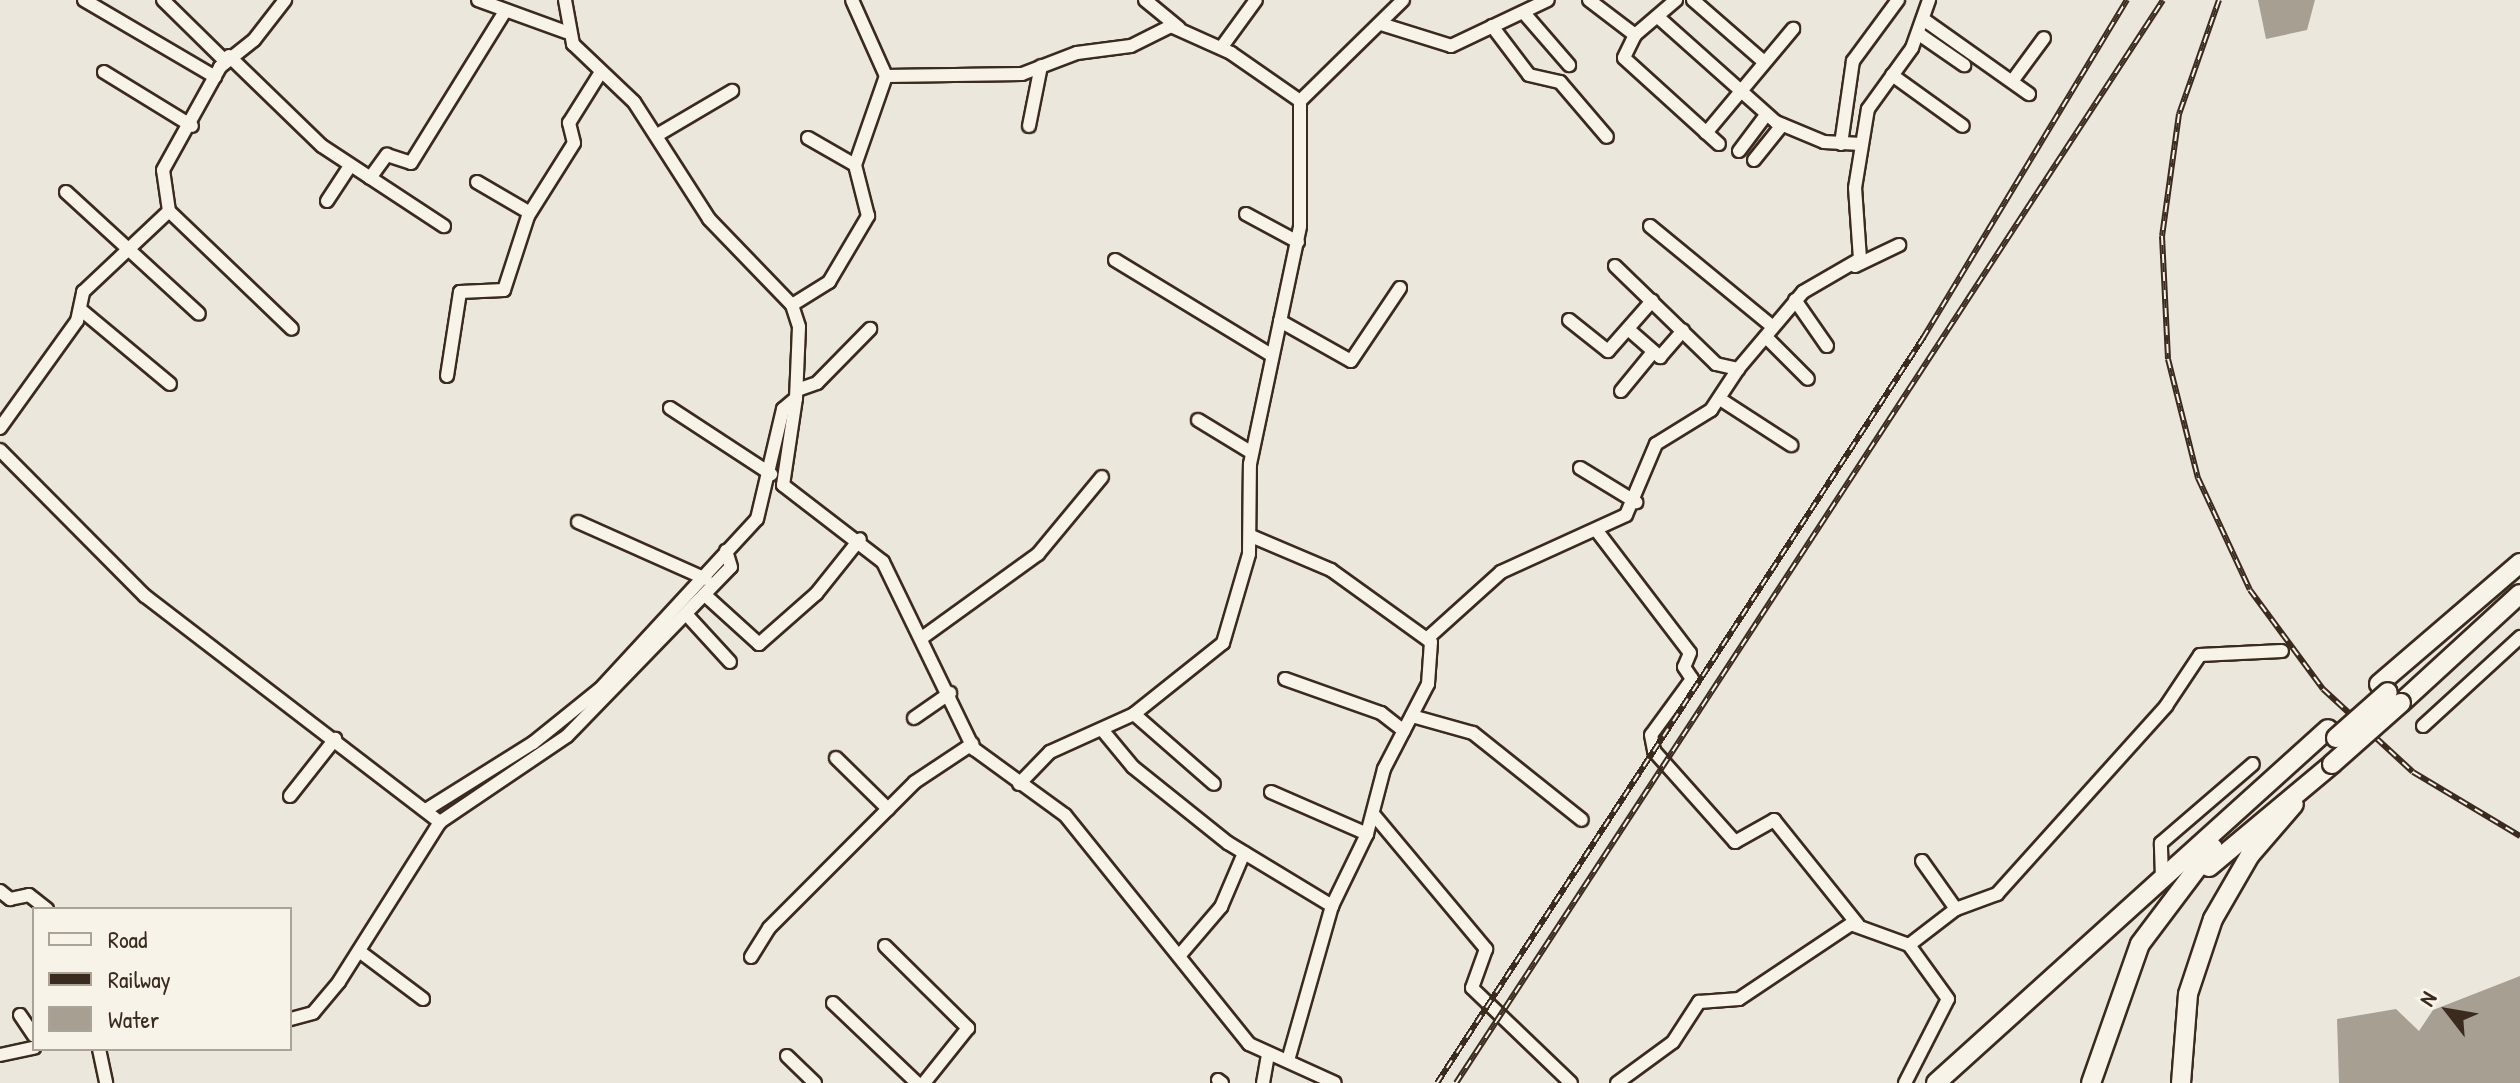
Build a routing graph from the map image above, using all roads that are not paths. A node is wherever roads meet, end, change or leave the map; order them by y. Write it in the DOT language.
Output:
graph roads {
  1 [pos="84,0"];
  2 [pos="163,0"];
  3 [pos="285,0"];
  4 [pos="478,0"];
  5 [pos="565,0"];
  6 [pos="852,0"];
  7 [pos="1145,0"];
  8 [pos="1256,0"];
  9 [pos="1403,0"];
  10 [pos="1548,0"];
  11 [pos="1589,0"];
  12 [pos="1676,0"];
  13 [pos="1693,0"];
  14 [pos="1898,0"];
  15 [pos="1929,0"];
  16 [pos="504,13"];
  17 [pos="1524,13"];
  18 [pos="1658,17"];
  19 [pos="1923,19"];
  20 [pos="1381,24"];
  21 [pos="1492,26"];
  22 [pos="1179,28"];
  23 [pos="1793,29"];
  24 [pos="566,32"];
  25 [pos="1919,34"];
  26 [pos="1635,35"];
  27 [pos="2044,38"];
  28 [pos="1221,48"];
  29 [pos="227,58"];
  30 [pos="1764,62"];
  31 [pos="1569,65"];
  32 [pos="1964,65"];
  33 [pos="1041,66"];
  34 [pos="104,72"];
  35 [pos="601,72"];
  36 [pos="1892,75"];
  37 [pos="886,76"];
  38 [pos="215,77"];
  39 [pos="2013,80"];
  40 [pos="732,91"];
  41 [pos="1738,92"];
  42 [pos="2029,94"];
  43 [pos="1300,101"];
  44 [pos="1766,115"];
  45 [pos="1782,125"];
  46 [pos="192,126"];
  47 [pos="1029,126"];
  48 [pos="1963,126"];
  49 [pos="1706,133"];
  50 [pos="659,134"];
  51 [pos="1607,137"];
  52 [pos="808,138"];
  53 [pos="1719,144"];
  54 [pos="1852,144"];
  55 [pos="1739,151"];
  56 [pos="1754,160"];
  57 [pos="855,165"];
  58 [pos="350,166"];
  59 [pos="370,178"];
  60 [pos="477,182"];
  61 [pos="66,192"];
  62 [pos="327,201"];
  63 [pos="169,211"];
  64 [pos="530,213"];
  65 [pos="1246,214"];
  66 [pos="444,226"];
  67 [pos="1650,226"];
  68 [pos="1298,242"];
  69 [pos="1899,245"];
  70 [pos="132,246"];
  71 [pos="1115,260"];
  72 [pos="1615,266"];
  73 [pos="1855,266"];
  74 [pos="1400,288"];
  75 [pos="1795,300"];
  76 [pos="1652,301"];
  77 [pos="792,305"];
  78 [pos="80,309"];
  79 [pos="199,314"];
  80 [pos="1569,320"];
  81 [pos="1280,321"];
  82 [pos="1766,327"];
  83 [pos="292,329"];
  84 [pos="870,329"];
  85 [pos="1628,329"];
  86 [pos="1683,331"];
  87 [pos="1827,346"];
  88 [pos="1653,352"];
  89 [pos="1271,355"];
  90 [pos="1731,369"];
  91 [pos="447,376"];
  92 [pos="1808,379"];
  93 [pos="170,384"];
  94 [pos="1621,391"];
  95 [pos="796,394"];
  96 [pos="1720,399"];
  97 [pos="670,408"];
  98 [pos="1198,420"];
  99 [pos="0,428"];
  100 [pos="1791,445"];
  101 [pos="0,450"];
  102 [pos="1252,453"];
  103 [pos="1580,468"];
  104 [pos="771,474"];
  105 [pos="1102,477"];
  106 [pos="1633,500"];
  107 [pos="578,522"];
  108 [pos="1597,531"];
  109 [pos="1251,536"];
  110 [pos="860,539"];
  111 [pos="726,551"];
  112 [pos="2520,563"];
  113 [pos="702,577"];
  114 [pos="716,584"];
  115 [pos="2520,594"];
  116 [pos="705,595"];
  117 [pos="686,614"];
  118 [pos="1425,633"];
  119 [pos="923,637"];
  120 [pos="2520,637"];
  121 [pos="2282,651"];
  122 [pos="730,662"];
  123 [pos="1285,679"];
  124 [pos="950,693"];
  125 [pos="2389,693"];
  126 [pos="1134,714"];
  127 [pos="1412,716"];
  128 [pos="914,718"];
  129 [pos="1397,725"];
  130 [pos="2423,726"];
  131 [pos="1104,732"];
  132 [pos="2332,734"];
  133 [pos="335,739"];
  134 [pos="972,744"];
  135 [pos="836,758"];
  136 [pos="2253,764"];
  137 [pos="2332,764"];
  138 [pos="1019,784"];
  139 [pos="1214,784"];
  140 [pos="1271,792"];
  141 [pos="290,796"];
  142 [pos="888,809"];
  143 [pos="1374,815"];
  144 [pos="434,817"];
  145 [pos="1582,820"];
  146 [pos="1362,833"];
  147 [pos="1244,853"];
  148 [pos="1922,861"];
  149 [pos="2162,877"];
  150 [pos="0,891"];
  151 [pos="1326,903"];
  152 [pos="44,907"];
  153 [pos="1956,909"];
  154 [pos="1858,925"];
  155 [pos="1909,945"];
  156 [pos="885,946"];
  157 [pos="359,951"];
  158 [pos="1179,956"];
  159 [pos="751,957"];
  160 [pos="423,999"];
  161 [pos="833,1003"];
  162 [pos="20,1015"];
  163 [pos="292,1018"];
  164 [pos="32,1033"];
  165 [pos="32,1048"];
  166 [pos="99,1051"];
  167 [pos="0,1055"];
  168 [pos="787,1056"];
  169 [pos="1279,1058"];
  170 [pos="1314,1071"];
  171 [pos="106,1083"];
  172 [pos="815,1083"];
  173 [pos="917,1083"];
  174 [pos="924,1083"];
  175 [pos="1263,1083"];
  176 [pos="1307,1083"];
  177 [pos="1335,1083"];
  178 [pos="1571,1083"];
  179 [pos="1617,1083"];
  180 [pos="1905,1083"];
  181 [pos="1936,1083"];
  182 [pos="2091,1083"];
  183 [pos="2104,1083"];
  184 [pos="2181,1083"];
  1 -- 38 [label="street"];
  2 -- 29 [label="street"];
  3 -- 29 [label="street"];
  4 -- 16 [label="street"];
  5 -- 24 [label="street"];
  6 -- 37 [label="street"];
  7 -- 22 [label="street"];
  8 -- 28 [label="street"];
  9 -- 20 [label="street"];
  10 -- 17 [label="street"];
  11 -- 26 [label="street"];
  12 -- 18 [label="street"];
  13 -- 30 [label="street"];
  14 -- 54 [label="street"];
  15 -- 19 [label="street"];
  16 -- 24 [label="street"];
  16 -- 59 [label="street"];
  17 -- 21 [label="street"];
  17 -- 31 [label="street"];
  18 -- 26 [label="street"];
  18 -- 41 [label="street"];
  19 -- 25 [label="street"];
  19 -- 39 [label="street"];
  20 -- 21 [label="street"];
  20 -- 43 [label="street"];
  21 -- 51 [label="street"];
  22 -- 28 [label="street"];
  22 -- 33 [label="street"];
  23 -- 30 [label="street"];
  24 -- 35 [label="street"];
  25 -- 32 [label="street"];
  25 -- 36 [label="street"];
  26 -- 49 [label="street"];
  27 -- 39 [label="street"];
  28 -- 43 [label="street"];
  29 -- 38 [label="street"];
  29 -- 58 [label="street"];
  30 -- 41 [label="street"];
  33 -- 37 [label="street"];
  33 -- 47 [label="street"];
  34 -- 46 [label="street"];
  35 -- 50 [label="street"];
  35 -- 64 [label="street"];
  36 -- 48 [label="street"];
  36 -- 54 [label="street"];
  37 -- 57 [label="street"];
  38 -- 46 [label="street"];
  39 -- 42 [label="street"];
  40 -- 50 [label="street"];
  41 -- 44 [label="street"];
  41 -- 49 [label="street"];
  43 -- 68 [label="street"];
  44 -- 45 [label="street"];
  44 -- 55 [label="street"];
  45 -- 54 [label="street"];
  45 -- 56 [label="street"];
  46 -- 63 [label="street"];
  49 -- 53 [label="street"];
  50 -- 77 [label="street"];
  52 -- 57 [label="street"];
  54 -- 73 [label="street"];
  57 -- 77 [label="street"];
  58 -- 59 [label="street"];
  58 -- 62 [label="street"];
  59 -- 66 [label="street"];
  60 -- 64 [label="street"];
  61 -- 70 [label="street"];
  63 -- 70 [label="street"];
  63 -- 83 [label="street"];
  64 -- 91 [label="street"];
  65 -- 68 [label="street"];
  67 -- 82 [label="street"];
  68 -- 81 [label="street"];
  69 -- 73 [label="street"];
  70 -- 78 [label="street"];
  70 -- 79 [label="street"];
  71 -- 89 [label="street"];
  72 -- 76 [label="street"];
  73 -- 75 [label="street"];
  74 -- 81 [label="street"];
  75 -- 82 [label="street"];
  75 -- 87 [label="street"];
  76 -- 85 [label="street"];
  76 -- 86 [label="street"];
  77 -- 95 [label="street"];
  78 -- 93 [label="street"];
  78 -- 99 [label="street"];
  80 -- 85 [label="street"];
  81 -- 89 [label="street"];
  82 -- 90 [label="street"];
  82 -- 92 [label="street"];
  84 -- 95 [label="street"];
  85 -- 88 [label="street"];
  86 -- 88 [label="street"];
  86 -- 90 [label="street"];
  88 -- 94 [label="street"];
  89 -- 102 [label="street"];
  90 -- 96 [label="street"];
  95 -- 104 [label="street"];
  95 -- 110 [label="street"];
  96 -- 100 [label="street"];
  96 -- 106 [label="street"];
  97 -- 104 [label="street"];
  98 -- 102 [label="street"];
  101 -- 133 [label="street"];
  102 -- 109 [label="street"];
  103 -- 106 [label="street"];
  104 -- 111 [label="street"];
  105 -- 119 [label="street"];
  106 -- 108 [label="street"];
  107 -- 113 [label="street"];
  108 -- 118 [label="street"];
  108 -- 154 [label="street"];
  109 -- 118 [label="street"];
  109 -- 126 [label="street"];
  110 -- 116 [label="street"];
  110 -- 119 [label="street"];
  111 -- 113 [label="street"];
  111 -- 114 [label="street"];
  112 -- 125 [label="highway"];
  113 -- 114 [label="street"];
  113 -- 144 [label="street"];
  114 -- 116 [label="street"];
  115 -- 125 [label="highway"];
  116 -- 117 [label="street"];
  117 -- 122 [label="street"];
  117 -- 144 [label="street"];
  118 -- 127 [label="street"];
  119 -- 124 [label="street"];
  120 -- 130 [label="street"];
  121 -- 153 [label="street"];
  123 -- 129 [label="street"];
  124 -- 128 [label="street"];
  124 -- 134 [label="street"];
  125 -- 132 [label="highway"];
  125 -- 137 [label="highway, bridge"];
  126 -- 131 [label="street"];
  126 -- 139 [label="street"];
  127 -- 129 [label="street"];
  127 -- 145 [label="street"];
  129 -- 143 [label="street"];
  131 -- 138 [label="street"];
  131 -- 147 [label="street"];
  132 -- 149 [label="highway"];
  132 -- 182 [label="highway"];
  133 -- 141 [label="street"];
  133 -- 144 [label="street"];
  134 -- 138 [label="street"];
  134 -- 142 [label="street"];
  135 -- 142 [label="street"];
  136 -- 149 [label="street"];
  137 -- 183 [label="highway"];
  137 -- 184 [label="highway"];
  138 -- 158 [label="street"];
  140 -- 146 [label="street"];
  142 -- 159 [label="street"];
  143 -- 146 [label="street"];
  143 -- 178 [label="street"];
  144 -- 157 [label="street"];
  146 -- 151 [label="street"];
  147 -- 151 [label="street"];
  147 -- 158 [label="street"];
  148 -- 153 [label="street"];
  149 -- 181 [label="highway"];
  150 -- 152 [label="street"];
  151 -- 169 [label="street"];
  153 -- 155 [label="street"];
  154 -- 155 [label="street"];
  154 -- 179 [label="street"];
  155 -- 180 [label="street"];
  156 -- 174 [label="street"];
  157 -- 160 [label="street"];
  157 -- 163 [label="street"];
  158 -- 169 [label="street"];
  161 -- 173 [label="street"];
  162 -- 164 [label="street"];
  165 -- 167 [label="street"];
  166 -- 171 [label="street"];
  168 -- 172 [label="street"];
  169 -- 170 [label="street"];
  169 -- 175 [label="street"];
  170 -- 176 [label="street"];
  170 -- 177 [label="street"];
}
